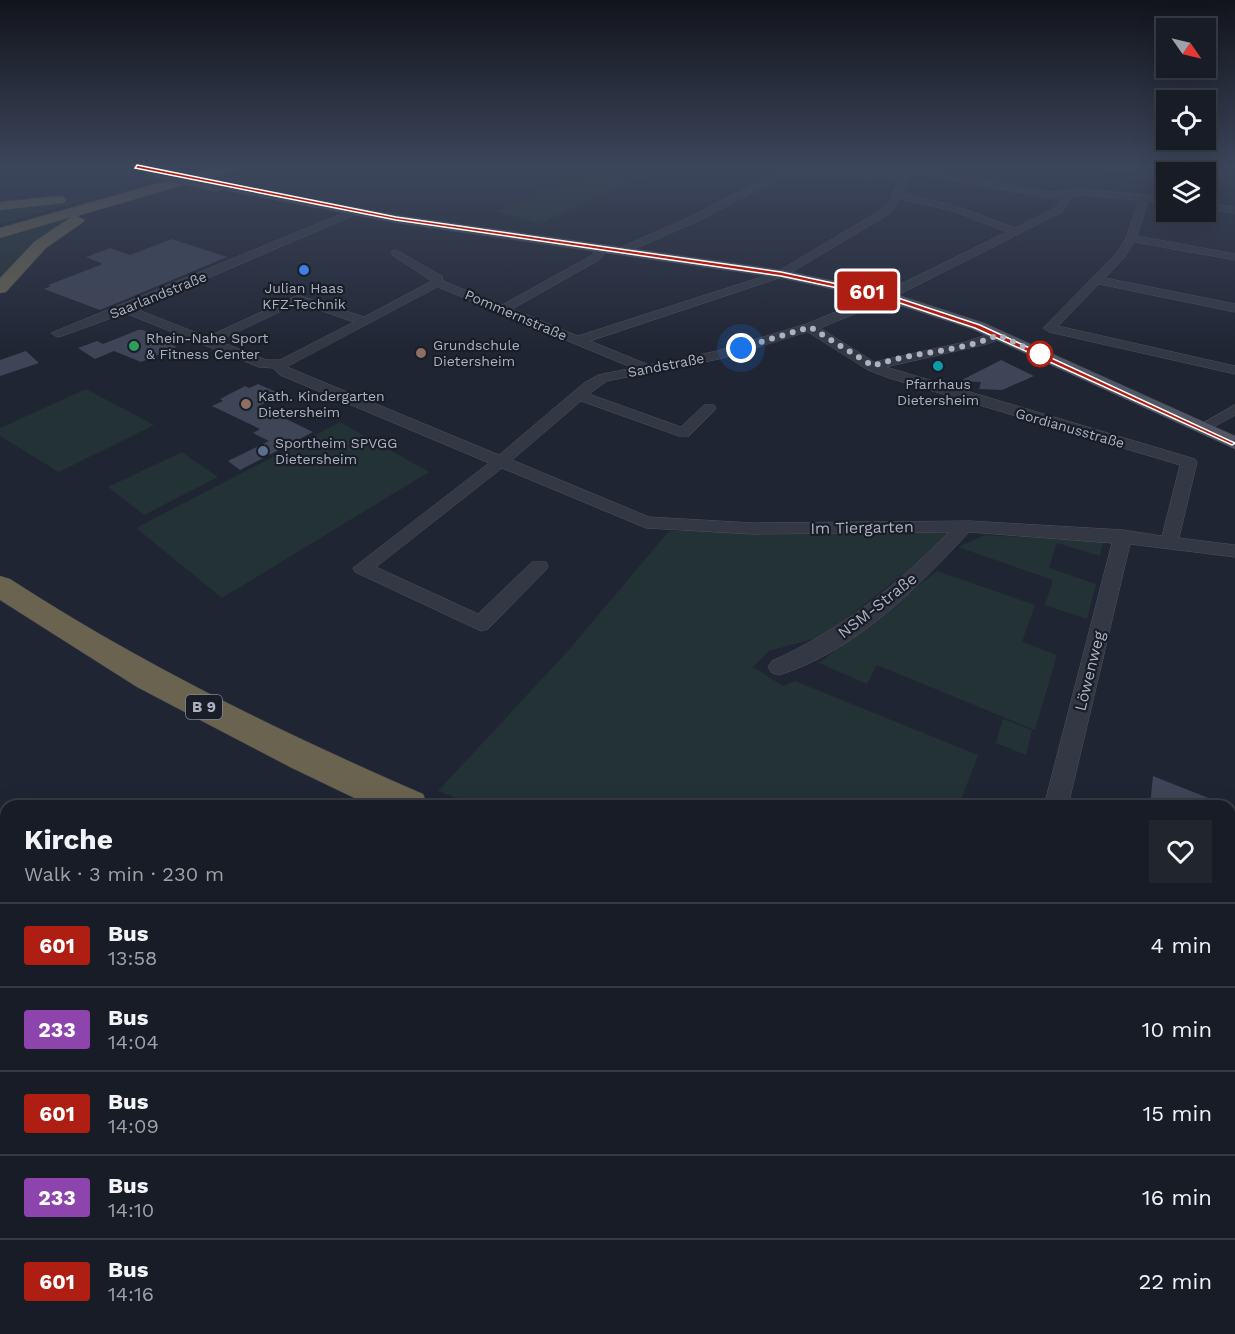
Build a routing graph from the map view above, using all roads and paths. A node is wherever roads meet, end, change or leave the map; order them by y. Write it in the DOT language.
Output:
graph roads {
  1 [pos="62,229"];
  2 [pos="313,229"];
  3 [pos="475,229"];
  4 [pos="671,229"];
  5 [pos="855,229"];
  6 [pos="1009,229"];
  7 [pos="1021,229"];
  8 [pos="1134,229"];
  9 [pos="1016,232"];
  10 [pos="1131,238"];
  11 [pos="604,249"];
  12 [pos="621,251"];
  13 [pos="396,253"];
  14 [pos="1235,257"];
  15 [pos="781,274"];
  16 [pos="1099,280"];
  17 [pos="437,283"];
  18 [pos="0,288"];
  19 [pos="887,296"];
  20 [pos="1235,308"];
  21 [pos="125,309"];
  22 [pos="502,310"];
  23 [pos="363,321"];
  24 [pos="810,327"];
  25 [pos="57,333"];
  26 [pos="998,335"];
  27 [pos="576,340"];
  28 [pos="207,342"];
  29 [pos="276,364"];
  30 [pos="873,366"];
  31 [pos="645,368"];
  32 [pos="1235,370"];
  33 [pos="579,395"];
  34 [pos="709,408"];
  35 [pos="1235,409"];
  36 [pos="1203,428"];
  37 [pos="1235,443"];
  38 [pos="500,462"];
  39 [pos="964,527"];
  40 [pos="1123,536"];
  41 [pos="1169,543"];
  42 [pos="1235,551"];
  43 [pos="539,566"];
  44 [pos="0,586"];
  45 [pos="779,667"];
  46 [pos="397,800"];
  47 [pos="1057,800"];
  1 -- 18 [label="highway"];
  2 -- 21 [label="street, Saarlandstraße"];
  3 -- 11 [label="main road"];
  4 -- 12 [label="street"];
  5 -- 15 [label="street"];
  6 -- 9 [label="street"];
  7 -- 9 [label="street, Sandstraße"];
  8 -- 10 [label="street"];
  9 -- 19 [label="street, Sandstraße"];
  10 -- 14 [label="street"];
  10 -- 16 [label="street"];
  11 -- 12 [label="main road"];
  11 -- 22 [label="street"];
  12 -- 15 [label="main road"];
  13 -- 17 [label="street, Pommernstraße"];
  15 -- 19 [label="main road"];
  15 -- 27 [label="street"];
  16 -- 20 [label="street"];
  16 -- 32 [label="street"];
  17 -- 22 [label="street, Pommernstraße"];
  17 -- 23 [label="street"];
  19 -- 24 [label="street, Sandstraße"];
  19 -- 26 [label="main road"];
  21 -- 25 [label="street, Saarlandstraße"];
  21 -- 28 [label="street"];
  22 -- 27 [label="street, Pommernstraße"];
  23 -- 28 [label="street"];
  23 -- 29 [label="street"];
  24 -- 30 [label="street, Gordianusstraße"];
  24 -- 31 [label="street, Sandstraße"];
  26 -- 30 [label="street"];
  26 -- 36 [label="main road"];
  27 -- 31 [label="street, Pommernstraße"];
  28 -- 29 [label="street"];
  29 -- 38 [label="street"];
  30 -- 41 [label="street, Gordianusstraße"];
  31 -- 33 [label="street, Sandstraße"];
  33 -- 34 [label="street"];
  33 -- 38 [label="street, Sandstraße"];
  35 -- 36 [label="street"];
  36 -- 37 [label="main road"];
  38 -- 39 [label="street, Im Tiergarten"];
  38 -- 43 [label="street, Sandstraße"];
  39 -- 40 [label="street, Im Tiergarten"];
  39 -- 45 [label="street, NSM-Straße"];
  40 -- 41 [label="street, Im Tiergarten"];
  40 -- 47 [label="street, Löwenweg"];
  41 -- 42 [label="street, Im Tiergarten"];
  44 -- 46 [label="highway, B 9"];
}
